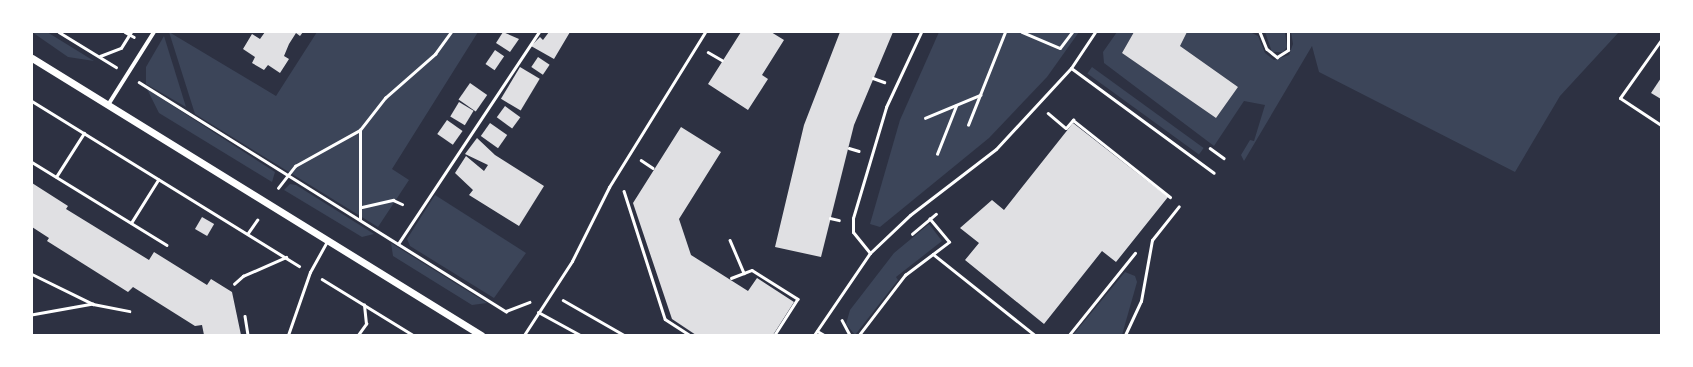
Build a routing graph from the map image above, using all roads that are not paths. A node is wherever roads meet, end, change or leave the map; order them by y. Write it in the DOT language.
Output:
graph roads {
  1 [pos="154,32"];
  2 [pos="705,32"];
  3 [pos="921,32"];
  4 [pos="1095,32"];
  5 [pos="1661,40"];
  6 [pos="32,58"];
  7 [pos="1071,68"];
  8 [pos="108,105"];
  9 [pos="1661,125"];
  10 [pos="1214,173"];
  11 [pos="1179,206"];
  12 [pos="327,241"];
  13 [pos="870,254"];
  14 [pos="538,312"];
  15 [pos="817,330"];
  16 [pos="288,335"];
  17 [pos="481,335"];
  18 [pos="524,335"];
  19 [pos="580,335"];
  20 [pos="814,335"];
  21 [pos="824,335"];
  22 [pos="1125,335"];
  1 -- 8 [label="street"];
  2 -- 14 [label="lane"];
  3 -- 13 [label="lane"];
  4 -- 7 [label="lane"];
  5 -- 9 [label="lane"];
  6 -- 8 [label="street"];
  7 -- 10 [label="lane"];
  7 -- 13 [label="lane"];
  8 -- 12 [label="street"];
  11 -- 22 [label="lane"];
  12 -- 16 [label="lane"];
  12 -- 17 [label="street"];
  13 -- 15 [label="lane"];
  14 -- 18 [label="lane"];
  14 -- 19 [label="lane"];
  15 -- 20 [label="lane"];
  15 -- 21 [label="lane"];
}
